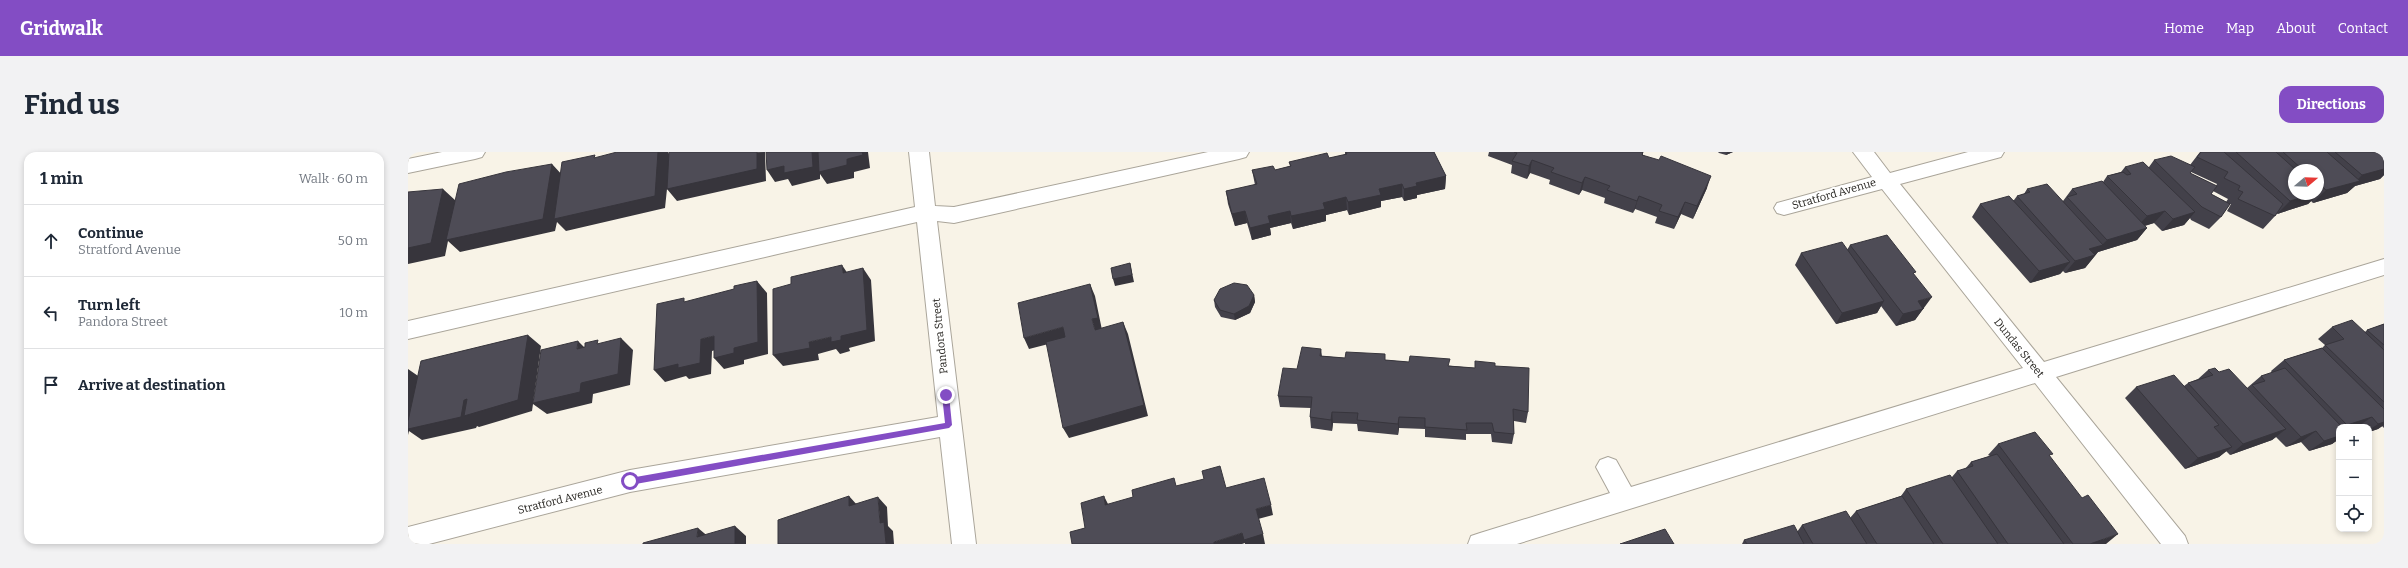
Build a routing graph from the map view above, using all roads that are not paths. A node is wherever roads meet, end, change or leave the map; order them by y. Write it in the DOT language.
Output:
graph roads {
  1 [pos="475,152"];
  2 [pos="919,152"];
  3 [pos="1239,152"];
  4 [pos="1863,152"];
  5 [pos="1994,152"];
  6 [pos="408,166"];
  7 [pos="1885,180"];
  8 [pos="1784,208"];
  9 [pos="926,213"];
  10 [pos="2384,267"];
  11 [pos="408,330"];
  12 [pos="2040,374"];
  13 [pos="949,425"];
  14 [pos="1608,468"];
  15 [pos="1626,500"];
  16 [pos="408,538"];
  17 [pos="964,544"];
  18 [pos="1480,544"];
  19 [pos="2176,544"];
  1 -- 6 [label="street"];
  2 -- 9 [label="street, Pandora Street"];
  3 -- 9 [label="street"];
  4 -- 7 [label="street, Dundas Street"];
  5 -- 7 [label="street, Stratford Avenue"];
  7 -- 8 [label="street, Stratford Avenue"];
  7 -- 12 [label="street, Dundas Street"];
  9 -- 11 [label="street"];
  9 -- 13 [label="street, Pandora Street"];
  10 -- 12 [label="street"];
  12 -- 15 [label="street"];
  12 -- 19 [label="street, Dundas Street"];
  13 -- 16 [label="street, Stratford Avenue"];
  13 -- 17 [label="street, Pandora Street"];
  14 -- 15 [label="street"];
  15 -- 18 [label="street"];
}
